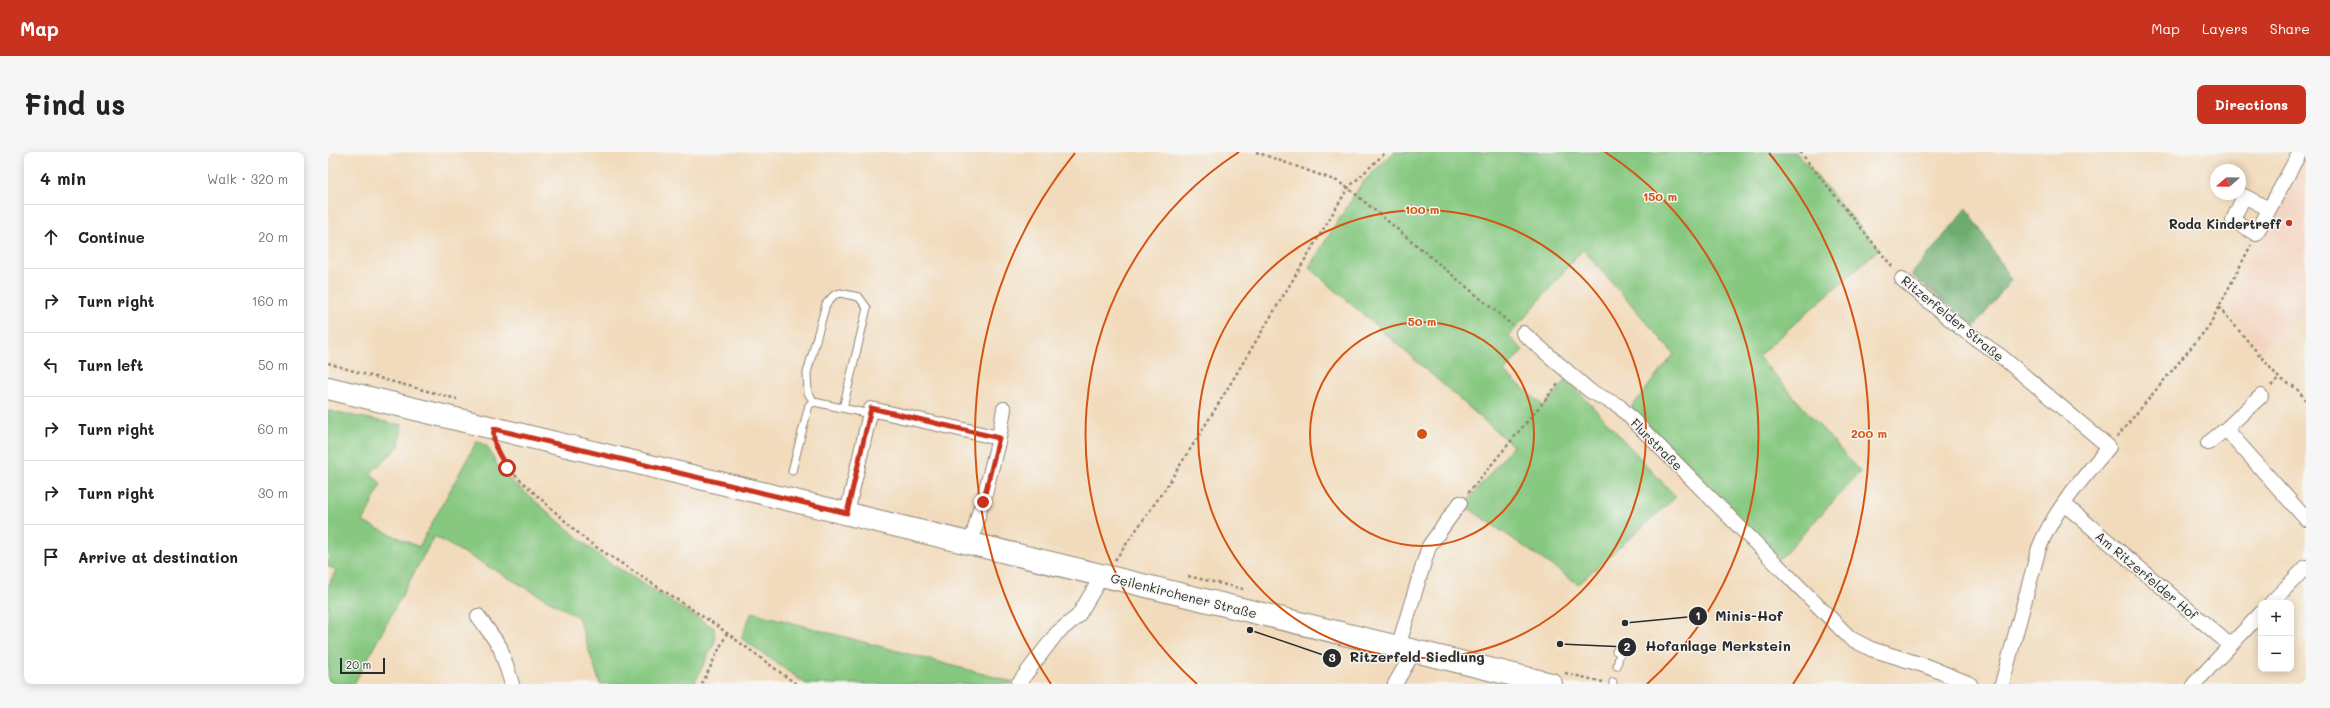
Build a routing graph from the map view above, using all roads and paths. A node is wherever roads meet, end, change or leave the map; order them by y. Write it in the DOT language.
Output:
graph roads {
  1 [pos="1256,152"];
  2 [pos="1386,152"];
  3 [pos="1800,152"];
  4 [pos="2300,152"];
  5 [pos="1348,188"];
  6 [pos="2270,209"];
  7 [pos="2256,234"];
  8 [pos="1902,279"];
  9 [pos="2219,307"];
  10 [pos="1523,334"];
  11 [pos="1568,372"];
  12 [pos="328,388"];
  13 [pos="2261,396"];
  14 [pos="2306,400"];
  15 [pos="814,402"];
  16 [pos="843,408"];
  17 [pos="1004,409"];
  18 [pos="870,414"];
  19 [pos="494,429"];
  20 [pos="2226,429"];
  21 [pos="999,438"];
  22 [pos="2208,444"];
  23 [pos="2109,447"];
  24 [pos="792,471"];
  25 [pos="1460,504"];
  26 [pos="2064,504"];
  27 [pos="847,513"];
  28 [pos="2306,519"];
  29 [pos="971,544"];
  30 [pos="2306,567"];
  31 [pos="1102,576"];
  32 [pos="2274,600"];
  33 [pos="478,616"];
  34 [pos="2258,617"];
  35 [pos="727,633"];
  36 [pos="2230,645"];
  37 [pos="1406,649"];
  38 [pos="1616,651"];
  39 [pos="1617,666"];
  40 [pos="512,684"];
  41 [pos="702,684"];
  42 [pos="796,684"];
  43 [pos="1018,684"];
  44 [pos="1395,684"];
  45 [pos="1551,684"];
  46 [pos="1970,684"];
  47 [pos="2002,684"];
  48 [pos="2194,684"];
  1 -- 5 [label="path"];
  2 -- 5 [label="path"];
  3 -- 8 [label="path, Ritzerfelder Straße"];
  4 -- 6 [label="street"];
  5 -- 10 [label="path"];
  5 -- 31 [label="path"];
  6 -- 7 [label="street"];
  6 -- 7 [label="street"];
  7 -- 9 [label="path"];
  8 -- 23 [label="street, Ritzerfelder Straße"];
  9 -- 14 [label="path"];
  9 -- 23 [label="path"];
  10 -- 11 [label="street, Flurstraße"];
  11 -- 25 [label="path"];
  11 -- 46 [label="street, Flurstraße"];
  12 -- 19 [label="main road, Geilenkirchener Straße"];
  13 -- 20 [label="street"];
  15 -- 16 [label="lane"];
  15 -- 16 [label="lane"];
  15 -- 24 [label="lane"];
  16 -- 18 [label="lane"];
  17 -- 21 [label="street"];
  18 -- 21 [label="street"];
  18 -- 27 [label="street"];
  19 -- 27 [label="main road, Geilenkirchener Straße"];
  19 -- 35 [label="path"];
  20 -- 22 [label="street"];
  20 -- 28 [label="street"];
  21 -- 29 [label="street"];
  23 -- 26 [label="street"];
  25 -- 37 [label="street"];
  26 -- 36 [label="street, Am Ritzerfelder Hof"];
  26 -- 47 [label="street"];
  27 -- 29 [label="main road, Geilenkirchener Straße"];
  29 -- 31 [label="main road, Geilenkirchener Straße"];
  30 -- 32 [label="street"];
  31 -- 37 [label="main road, Geilenkirchener Straße"];
  31 -- 43 [label="street"];
  33 -- 40 [label="street"];
  34 -- 36 [label="street"];
  35 -- 41 [label="path"];
  35 -- 42 [label="path"];
  36 -- 48 [label="street"];
  37 -- 44 [label="street"];
  37 -- 45 [label="main road, Geilenkirchener Straße"];
  38 -- 39 [label="lane"];
}
